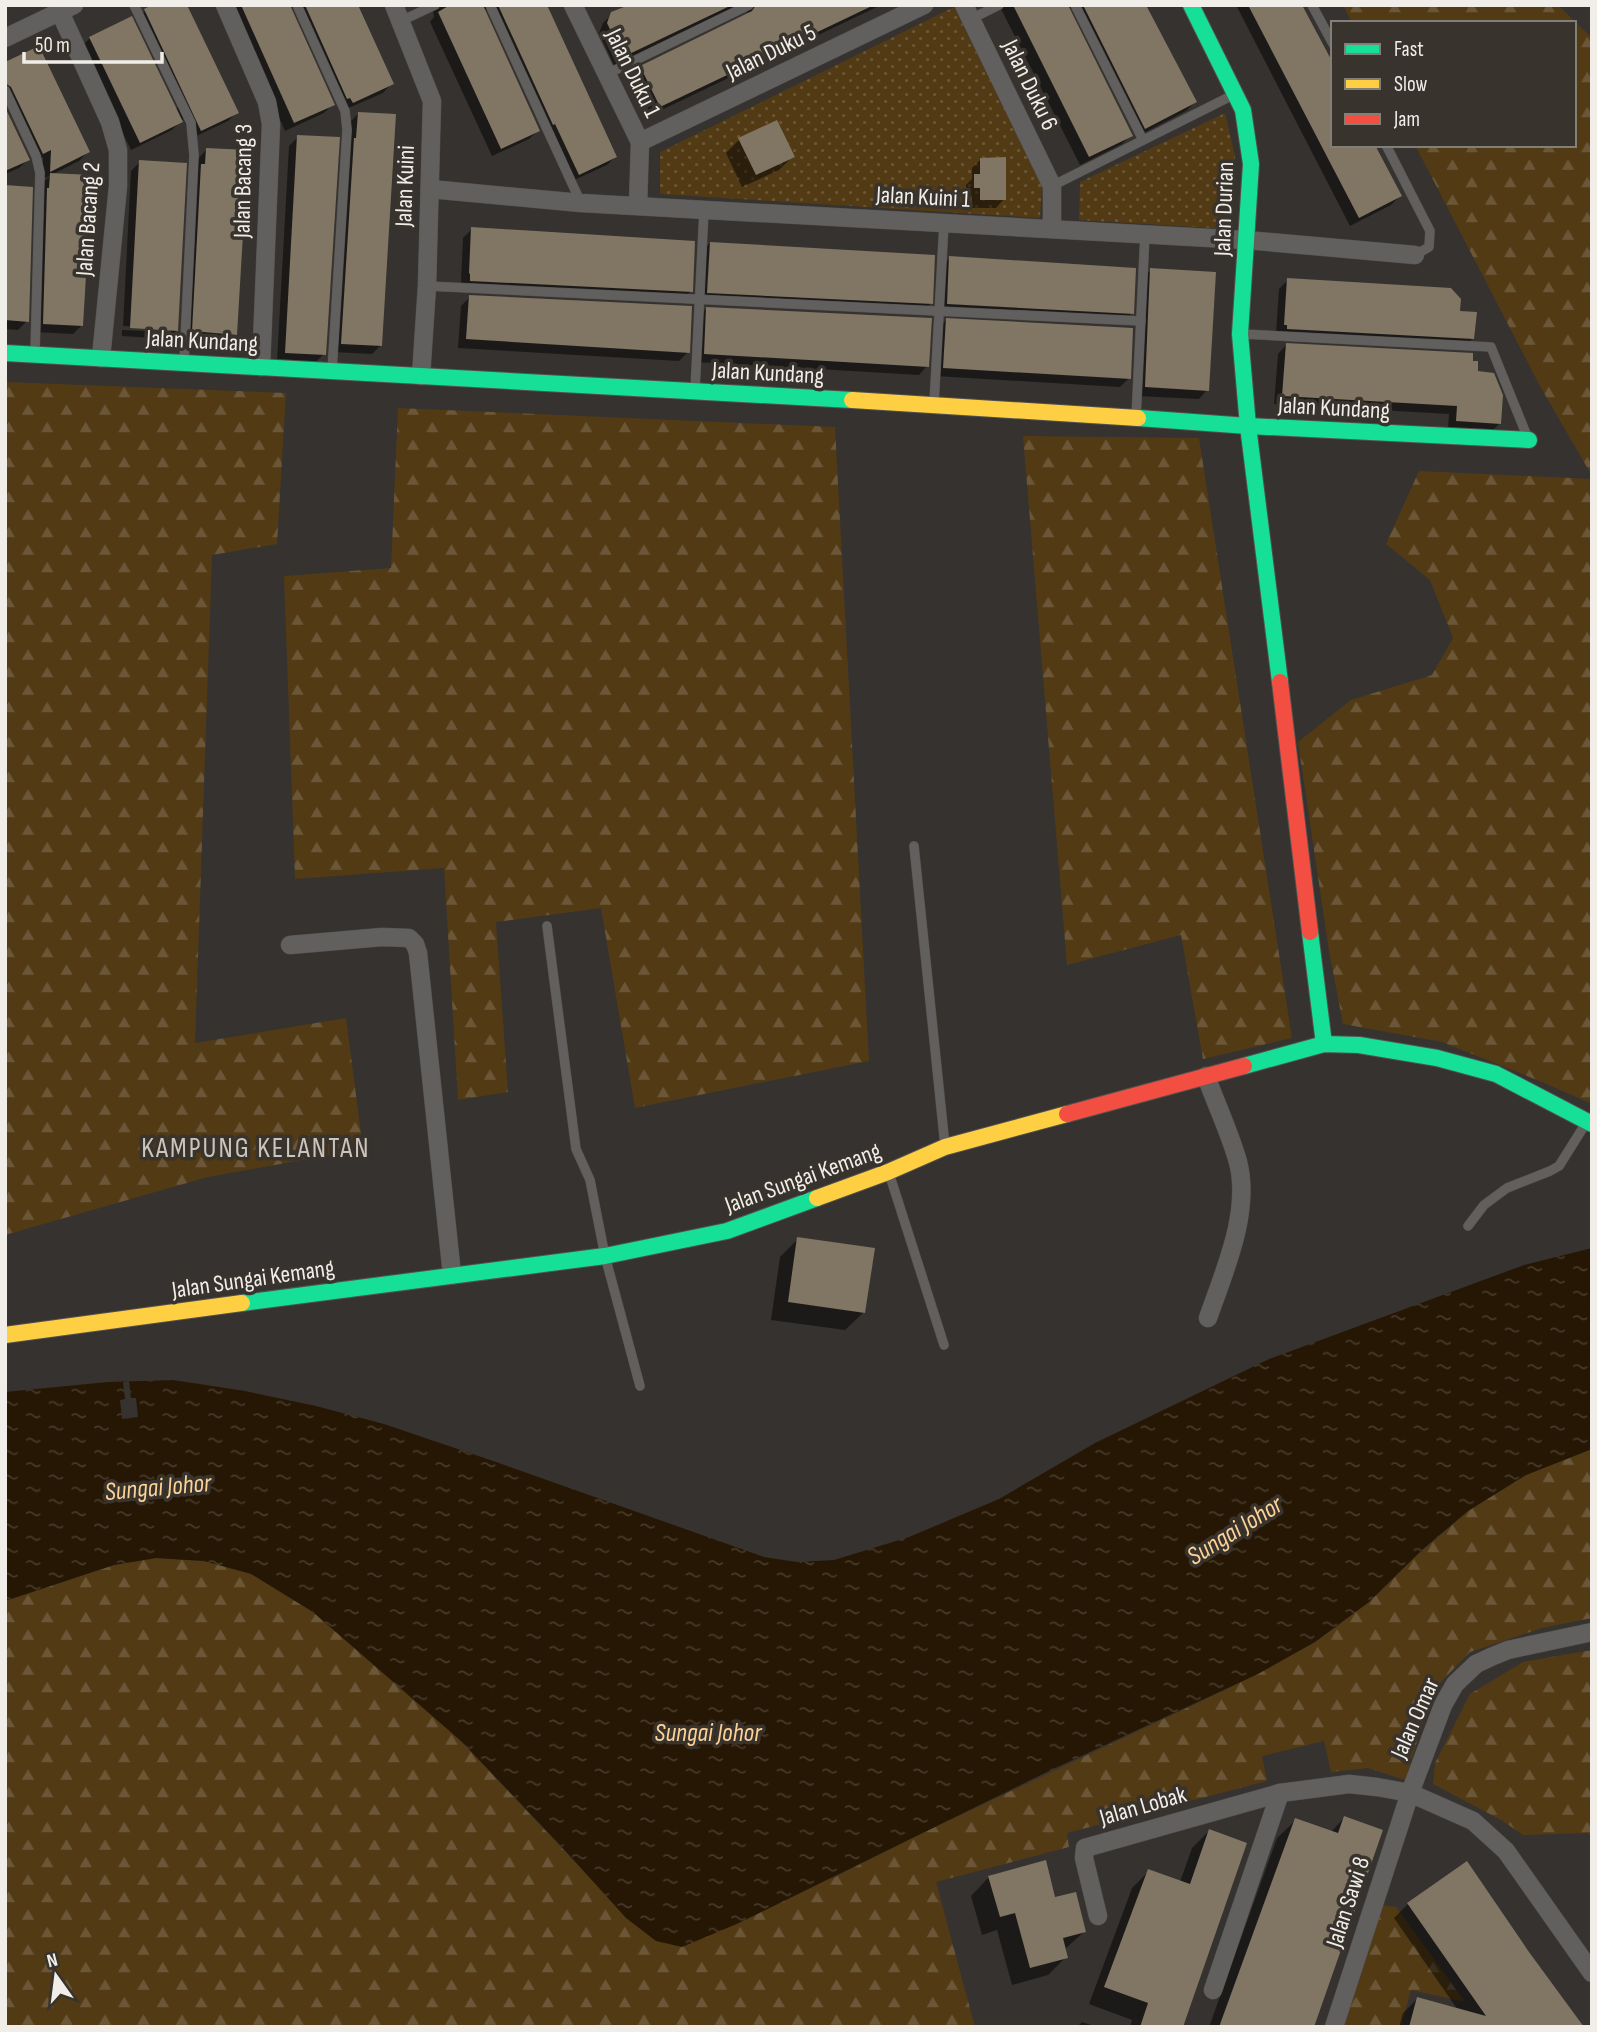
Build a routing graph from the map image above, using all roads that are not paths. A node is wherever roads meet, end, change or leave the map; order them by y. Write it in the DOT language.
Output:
graph roads {
  1 [pos="134,5"];
  2 [pos="225,5"];
  3 [pos="297,5"];
  4 [pos="435,5"];
  5 [pos="491,5"];
  6 [pos="573,5"];
  7 [pos="749,5"];
  8 [pos="924,5"];
  9 [pos="999,5"];
  10 [pos="1075,5"];
  11 [pos="1191,5"];
  12 [pos="1312,5"];
  13 [pos="67,8"];
  14 [pos="967,12"];
  15 [pos="398,13"];
  16 [pos="5,38"];
  17 [pos="1331,40"];
  18 [pos="607,74"];
  19 [pos="5,90"];
  20 [pos="1236,94"];
  21 [pos="1143,140"];
  22 [pos="640,142"];
  23 [pos="1386,147"];
  24 [pos="1052,186"];
  25 [pos="429,189"];
  26 [pos="582,203"];
  27 [pos="638,205"];
  28 [pos="704,210"];
  29 [pos="944,223"];
  30 [pos="1052,229"];
  31 [pos="1145,234"];
  32 [pos="1246,240"];
  33 [pos="1415,255"];
  34 [pos="427,286"];
  35 [pos="699,299"];
  36 [pos="939,310"];
  37 [pos="1141,321"];
  38 [pos="1240,334"];
  39 [pos="5,353"];
  40 [pos="34,354"];
  41 [pos="101,358"];
  42 [pos="183,363"];
  43 [pos="261,367"];
  44 [pos="332,371"];
  45 [pos="421,376"];
  46 [pos="695,391"];
  47 [pos="934,406"];
  48 [pos="1136,418"];
  49 [pos="1248,426"];
  50 [pos="1529,440"];
  51 [pos="914,846"];
  52 [pos="547,926"];
  53 [pos="290,944"];
  54 [pos="1324,1044"];
  55 [pos="1206,1076"];
  56 [pos="1590,1123"];
  57 [pos="945,1147"];
  58 [pos="888,1172"];
  59 [pos="1468,1226"];
  60 [pos="605,1256"];
  61 [pos="452,1275"];
  62 [pos="1208,1318"];
  63 [pos="5,1335"];
  64 [pos="944,1346"];
  65 [pos="640,1386"];
  66 [pos="1592,1632"];
  67 [pos="1280,1793"];
  68 [pos="1410,1793"];
  69 [pos="1098,1916"];
  70 [pos="1592,1973"];
  71 [pos="1213,1990"];
  72 [pos="1334,2027"];
  1 -- 42 [label="lane"];
  2 -- 43 [label="street, Jalan Bacang 3"];
  3 -- 44 [label="lane"];
  4 -- 15 [label="lane"];
  5 -- 26 [label="lane"];
  6 -- 18 [label="street, Jalan Duku 1"];
  7 -- 18 [label="lane"];
  8 -- 22 [label="street, Jalan Duku 5"];
  9 -- 14 [label="lane"];
  10 -- 21 [label="lane"];
  11 -- 20 [label="street, Jalan Durian"];
  12 -- 17 [label="lane"];
  13 -- 16 [label="street"];
  13 -- 41 [label="street, Jalan Bacang 2"];
  14 -- 24 [label="street, Jalan Duku 6"];
  15 -- 25 [label="street, Jalan Kuini"];
  18 -- 22 [label="street, Jalan Duku 1"];
  19 -- 40 [label="lane"];
  20 -- 21 [label="lane"];
  20 -- 32 [label="street, Jalan Durian"];
  21 -- 24 [label="lane"];
  22 -- 27 [label="street, Jalan Duku 1"];
  23 -- 33 [label="lane"];
  24 -- 30 [label="street"];
  25 -- 26 [label="street, Jalan Kuini 1"];
  25 -- 34 [label="street, Jalan Kuini"];
  26 -- 27 [label="street, Jalan Kuini 1"];
  27 -- 28 [label="street, Jalan Kuini 1"];
  28 -- 29 [label="street, Jalan Kuini 1"];
  28 -- 35 [label="lane"];
  29 -- 30 [label="street, Jalan Kuini 1"];
  29 -- 36 [label="lane"];
  30 -- 31 [label="street, Jalan Kuini 1"];
  31 -- 32 [label="street, Jalan Kuini 1"];
  31 -- 37 [label="lane"];
  32 -- 33 [label="street, Jalan Kuini 1"];
  32 -- 38 [label="street, Jalan Durian"];
  34 -- 35 [label="lane"];
  34 -- 45 [label="street, Jalan Kuini"];
  35 -- 36 [label="lane"];
  35 -- 46 [label="lane"];
  36 -- 37 [label="lane"];
  36 -- 47 [label="lane"];
  37 -- 48 [label="lane"];
  38 -- 49 [label="street, Jalan Durian"];
  38 -- 50 [label="lane"];
  39 -- 40 [label="street, Jalan Kundang"];
  40 -- 41 [label="street, Jalan Kundang"];
  41 -- 42 [label="street, Jalan Kundang"];
  42 -- 43 [label="street, Jalan Kundang"];
  43 -- 44 [label="street, Jalan Kundang"];
  44 -- 45 [label="street, Jalan Kundang"];
  45 -- 46 [label="street, Jalan Kundang"];
  46 -- 47 [label="street, Jalan Kundang"];
  47 -- 48 [label="street, Jalan Kundang"];
  48 -- 49 [label="street, Jalan Kundang"];
  49 -- 50 [label="street, Jalan Kundang"];
  49 -- 54 [label="street, Jalan Durian"];
  51 -- 57 [label="lane"];
  52 -- 60 [label="lane"];
  53 -- 61 [label="street"];
  54 -- 55 [label="street, Jalan Sungai Kemang"];
  54 -- 56 [label="street, Jalan Sungai Kemang"];
  55 -- 57 [label="street, Jalan Sungai Kemang"];
  55 -- 62 [label="street"];
  56 -- 59 [label="lane"];
  57 -- 58 [label="street, Jalan Sungai Kemang"];
  58 -- 60 [label="street, Jalan Sungai Kemang"];
  58 -- 64 [label="lane"];
  60 -- 61 [label="street, Jalan Sungai Kemang"];
  60 -- 65 [label="lane"];
  61 -- 63 [label="street, Jalan Sungai Kemang"];
  66 -- 68 [label="street, Jalan Omar"];
  67 -- 68 [label="street, Jalan Lobak"];
  67 -- 69 [label="street, Jalan Lobak"];
  67 -- 71 [label="street"];
  68 -- 70 [label="street, Jalan Lobak"];
  68 -- 72 [label="street, Jalan Sawi 8"];
}
